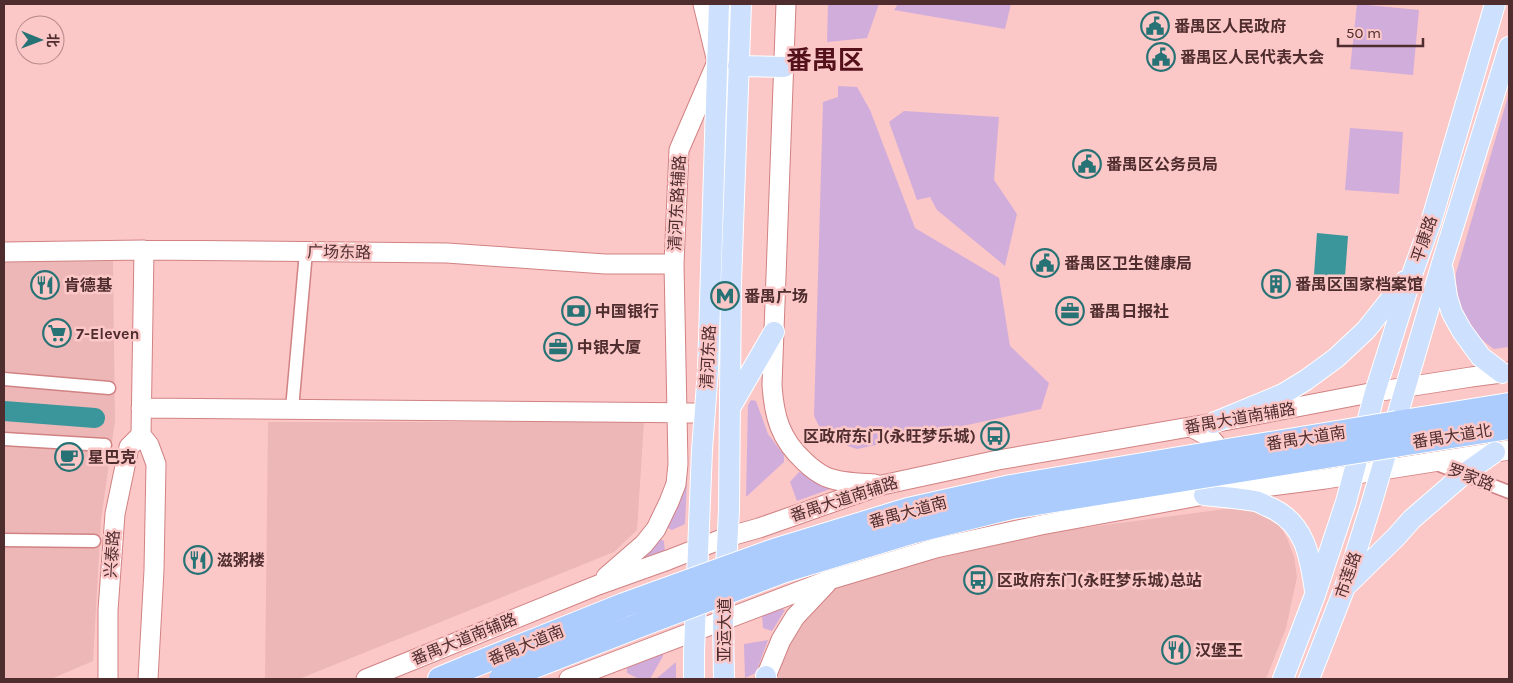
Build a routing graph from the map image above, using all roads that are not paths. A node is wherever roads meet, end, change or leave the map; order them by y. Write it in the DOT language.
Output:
graph roads {
  1 [pos="703,4"];
  2 [pos="719,4"];
  3 [pos="741,4"];
  4 [pos="786,4"];
  5 [pos="1495,4"];
  6 [pos="1509,47"];
  7 [pos="717,62"];
  8 [pos="738,66"];
  9 [pos="784,67"];
  10 [pos="144,250"];
  11 [pos="4,252"];
  12 [pos="306,252"];
  13 [pos="1417,263"];
  14 [pos="1442,263"];
  15 [pos="674,264"];
  16 [pos="774,332"];
  17 [pos="1506,372"];
  18 [pos="4,379"];
  19 [pos="109,388"];
  20 [pos="1405,388"];
  21 [pos="1374,392"];
  22 [pos="1509,405"];
  23 [pos="141,408"];
  24 [pos="292,409"];
  25 [pos="730,410"];
  26 [pos="678,412"];
  27 [pos="705,412"];
  28 [pos="1214,423"];
  29 [pos="1190,427"];
  30 [pos="1509,427"];
  31 [pos="1396,434"];
  32 [pos="141,435"];
  33 [pos="4,439"];
  34 [pos="105,445"];
  35 [pos="1502,451"];
  36 [pos="1432,462"];
  37 [pos="1381,470"];
  38 [pos="1353,474"];
  39 [pos="1464,474"];
  40 [pos="882,485"];
  41 [pos="1509,492"];
  42 [pos="1204,495"];
  43 [pos="727,537"];
  44 [pos="4,540"];
  45 [pos="94,541"];
  46 [pos="699,549"];
  47 [pos="829,580"];
  48 [pos="724,581"];
  49 [pos="598,584"];
  50 [pos="1345,587"];
  51 [pos="697,590"];
  52 [pos="1315,595"];
  53 [pos="723,621"];
  54 [pos="695,631"];
  55 [pos="573,677"];
  56 [pos="766,678"];
  57 [pos="108,679"];
  58 [pos="148,679"];
  59 [pos="366,679"];
  60 [pos="440,679"];
  61 [pos="500,679"];
  62 [pos="600,679"];
  63 [pos="694,679"];
  64 [pos="724,679"];
  65 [pos="1284,679"];
  66 [pos="1309,679"];
  1 -- 7 [label="main road"];
  2 -- 7 [label="main road, 清河东路"];
  3 -- 8 [label="main road, 清河东路"];
  4 -- 9 [label="main road"];
  5 -- 13 [label="main road, 平康路"];
  6 -- 14 [label="main road, 平康路"];
  7 -- 15 [label="main road, 清河东路辅路"];
  7 -- 27 [label="main road, 清河东路"];
  8 -- 9 [label="main road"];
  8 -- 25 [label="main road, 清河东路"];
  9 -- 16 [label="main road"];
  10 -- 11 [label="main road, 广场东路"];
  10 -- 12 [label="main road, 广场东路"];
  10 -- 23 [label="main road"];
  12 -- 15 [label="main road, 广场东路"];
  12 -- 24 [label="street"];
  13 -- 14 [label="main road"];
  13 -- 21 [label="main road, 平康路"];
  13 -- 28 [label="main road"];
  14 -- 17 [label="main road"];
  14 -- 20 [label="main road, 平康路"];
  15 -- 26 [label="main road, 清河东路辅路"];
  16 -- 25 [label="main road"];
  16 -- 40 [label="main road"];
  17 -- 20 [label="main road, 番禺大道南辅路"];
  18 -- 19 [label="street"];
  20 -- 21 [label="main road, 番禺大道南辅路"];
  20 -- 37 [label="main road, 平康路"];
  21 -- 28 [label="main road, 番禺大道南辅路"];
  21 -- 38 [label="main road, 平康路"];
  22 -- 31 [label="highway, 番禺大道北"];
  23 -- 24 [label="main road"];
  23 -- 32 [label="main road"];
  24 -- 26 [label="main road"];
  25 -- 43 [label="main road, 清河东路"];
  26 -- 27 [label="main road"];
  26 -- 49 [label="main road, 清河东路辅路"];
  27 -- 46 [label="main road, 清河东路"];
  28 -- 29 [label="main road, 番禺大道南辅路"];
  29 -- 40 [label="main road, 番禺大道南辅路"];
  29 -- 42 [label="main road"];
  30 -- 31 [label="highway, 番禺大道北"];
  31 -- 60 [label="highway, 番禺大道南, bridge"];
  31 -- 61 [label="highway, 番禺大道南, bridge"];
  32 -- 57 [label="main road, 兴泰路"];
  32 -- 58 [label="main road"];
  33 -- 34 [label="street"];
  35 -- 36 [label="main road"];
  35 -- 39 [label="main road"];
  36 -- 37 [label="main road"];
  36 -- 39 [label="street, 罗家路"];
  37 -- 38 [label="main road"];
  37 -- 50 [label="main road, 市莲路"];
  38 -- 42 [label="main road"];
  38 -- 52 [label="main road, 市莲路"];
  39 -- 41 [label="street, 罗家路"];
  39 -- 50 [label="main road"];
  40 -- 43 [label="main road, 番禺大道南辅路"];
  42 -- 47 [label="main road"];
  42 -- 52 [label="main road"];
  43 -- 46 [label="main road, 番禺大道南辅路"];
  43 -- 48 [label="main road, 清河东路"];
  44 -- 45 [label="street"];
  46 -- 49 [label="main road, 番禺大道南辅路"];
  46 -- 51 [label="main road, 清河东路"];
  47 -- 53 [label="main road"];
  47 -- 56 [label="main road"];
  48 -- 53 [label="main road, 亚运大道"];
  49 -- 59 [label="main road, 番禺大道南辅路"];
  50 -- 66 [label="main road, 市莲路"];
  51 -- 54 [label="main road, 亚运大道"];
  52 -- 65 [label="main road, 市莲路"];
  53 -- 54 [label="main road"];
  53 -- 64 [label="main road, 亚运大道"];
  54 -- 55 [label="main road"];
  54 -- 63 [label="main road, 亚运大道"];
  55 -- 62 [label="main road"];
}
